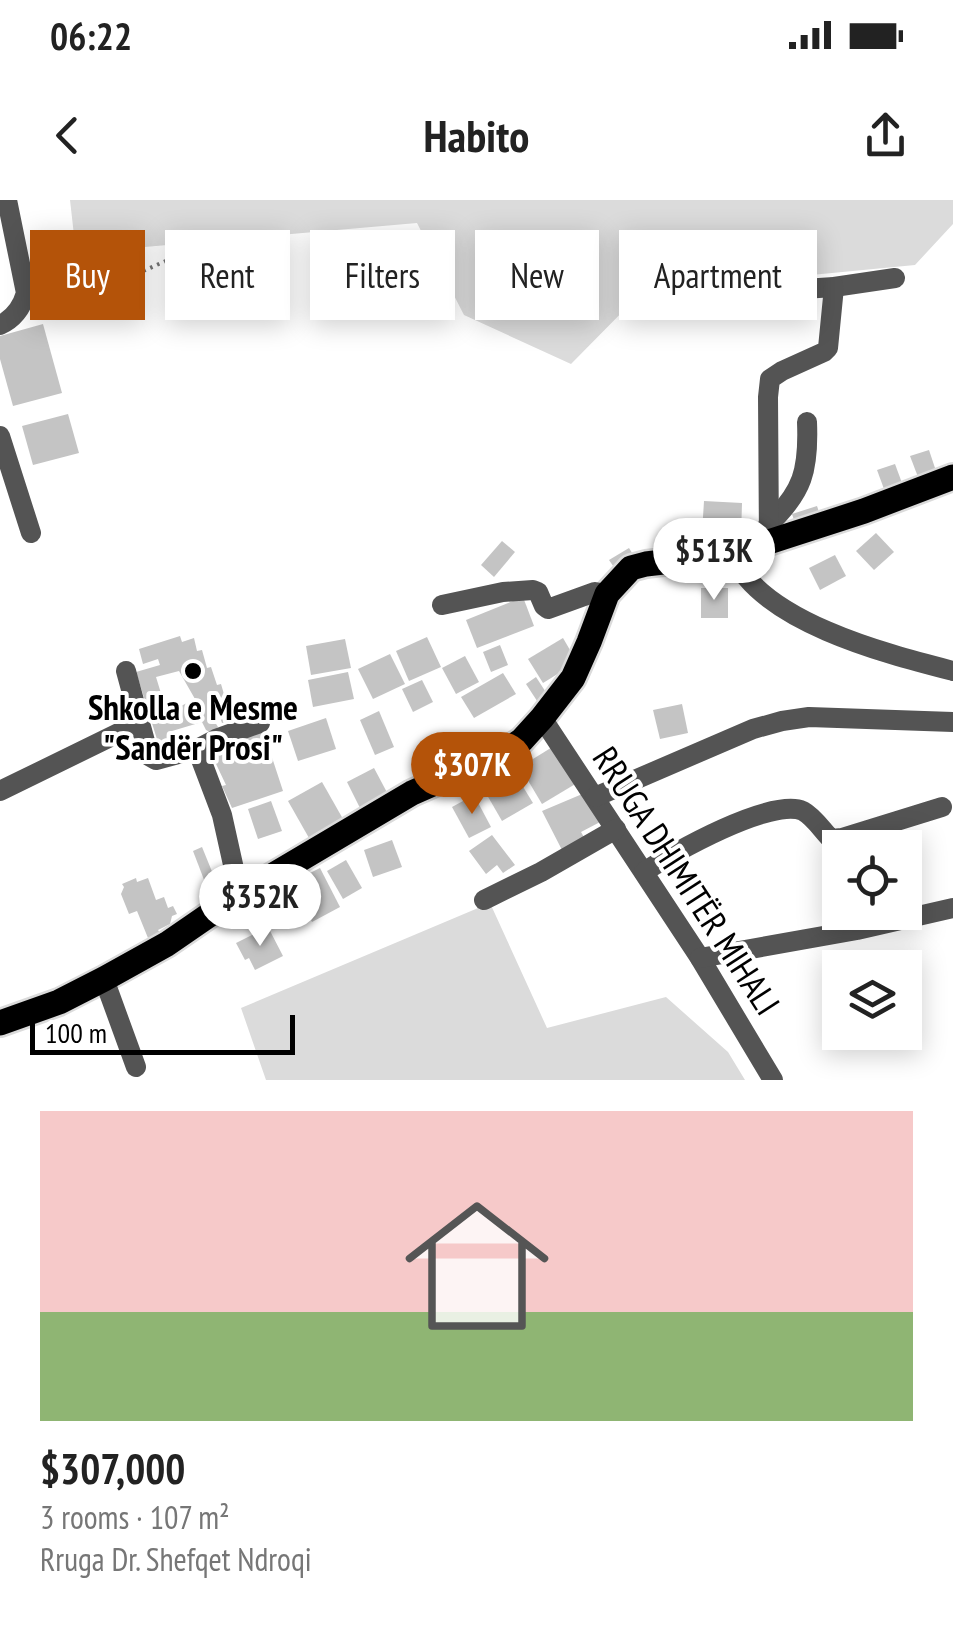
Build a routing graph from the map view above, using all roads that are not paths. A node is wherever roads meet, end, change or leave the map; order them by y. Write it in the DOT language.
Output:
graph roads {
  1 [pos="7,200"];
  2 [pos="895,278"];
  3 [pos="834,287"];
  4 [pos="817,288"];
  5 [pos="0,325"];
  6 [pos="806,422"];
  7 [pos="0,436"];
  8 [pos="953,477"];
  9 [pos="31,533"];
  10 [pos="768,534"];
  11 [pos="732,554"];
  12 [pos="607,594"];
  13 [pos="442,605"];
  14 [pos="953,671"];
  15 [pos="126,672"];
  16 [pos="542,718"];
  17 [pos="953,722"];
  18 [pos="138,723"];
  19 [pos="260,723"];
  20 [pos="197,749"];
  21 [pos="0,791"];
  22 [pos="595,797"];
  23 [pos="942,807"];
  24 [pos="616,829"];
  25 [pos="644,872"];
  26 [pos="240,896"];
  27 [pos="484,900"];
  28 [pos="953,908"];
  29 [pos="700,958"];
  30 [pos="104,978"];
  31 [pos="0,1022"];
  32 [pos="136,1067"];
  33 [pos="774,1080"];
  1 -- 5 [label="street"];
  2 -- 3 [label="street"];
  3 -- 4 [label="street"];
  3 -- 10 [label="street"];
  6 -- 10 [label="street"];
  7 -- 9 [label="street"];
  8 -- 10 [label="main road"];
  10 -- 11 [label="main road"];
  11 -- 12 [label="main road"];
  11 -- 14 [label="street"];
  12 -- 13 [label="street"];
  12 -- 16 [label="main road"];
  15 -- 18 [label="street"];
  16 -- 22 [label="street, RRUGA DHIMITËR MIHALI"];
  16 -- 26 [label="main road"];
  17 -- 22 [label="street"];
  18 -- 20 [label="street"];
  18 -- 21 [label="street"];
  19 -- 20 [label="street"];
  20 -- 26 [label="street"];
  22 -- 24 [label="street, RRUGA DHIMITËR MIHALI"];
  23 -- 25 [label="street"];
  24 -- 25 [label="street, RRUGA DHIMITËR MIHALI"];
  24 -- 27 [label="street"];
  25 -- 29 [label="street, RRUGA DHIMITËR MIHALI"];
  26 -- 30 [label="main road"];
  28 -- 29 [label="street"];
  29 -- 33 [label="street, RRUGA DHIMITËR MIHALI"];
  30 -- 31 [label="main road"];
  30 -- 32 [label="street"];
}
